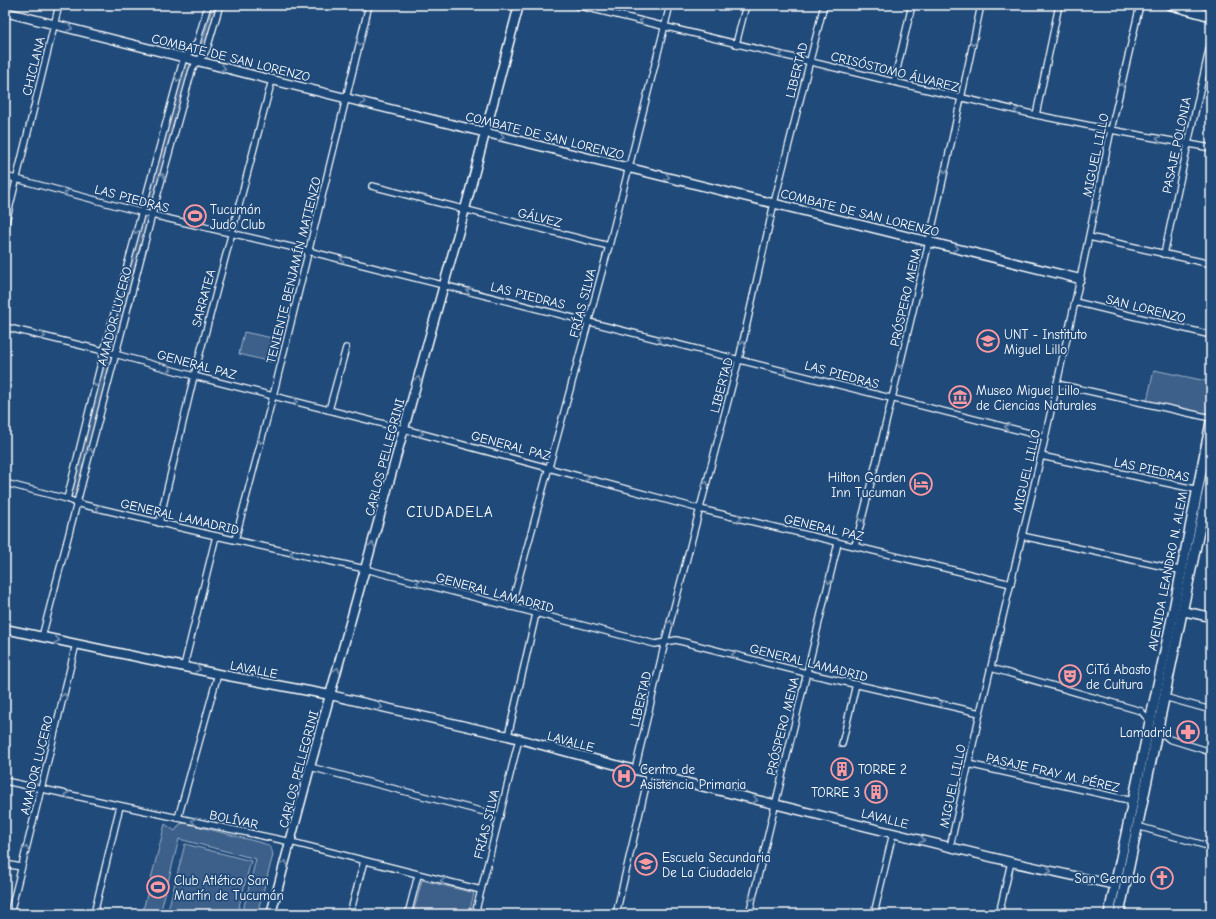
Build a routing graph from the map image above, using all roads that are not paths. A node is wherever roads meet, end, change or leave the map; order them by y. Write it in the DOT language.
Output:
graph roads {
  1 [pos="59,5"];
  2 [pos="208,5"];
  3 [pos="220,5"];
  4 [pos="369,5"];
  5 [pos="519,5"];
  6 [pos="576,5"];
  7 [pos="670,5"];
  8 [pos="746,5"];
  9 [pos="824,5"];
  10 [pos="912,5"];
  11 [pos="981,5"];
  12 [pos="1059,5"];
  13 [pos="1140,5"];
  14 [pos="1171,5"];
  15 [pos="591,7"];
  16 [pos="5,12"];
  17 [pos="1211,16"];
  18 [pos="54,24"];
  19 [pos="665,27"];
  20 [pos="1211,41"];
  21 [pos="736,44"];
  22 [pos="184,58"];
  23 [pos="197,61"];
  24 [pos="810,61"];
  25 [pos="272,80"];
  26 [pos="894,82"];
  27 [pos="347,98"];
  28 [pos="961,98"];
  29 [pos="1036,115"];
  30 [pos="1111,130"];
  31 [pos="484,133"];
  32 [pos="1188,144"];
  33 [pos="1211,148"];
  34 [pos="629,168"];
  35 [pos="5,176"];
  36 [pos="16,179"];
  37 [pos="372,186"];
  38 [pos="774,203"];
  39 [pos="465,209"];
  40 [pos="142,212"];
  41 [pos="152,215"];
  42 [pos="5,226"];
  43 [pos="231,234"];
  44 [pos="1089,237"];
  45 [pos="930,242"];
  46 [pos="609,246"];
  47 [pos="308,251"];
  48 [pos="1164,254"];
  49 [pos="1211,264"];
  50 [pos="1080,279"];
  51 [pos="444,285"];
  52 [pos="1075,302"];
  53 [pos="589,322"];
  54 [pos="5,327"];
  55 [pos="1211,335"];
  56 [pos="346,348"];
  57 [pos="104,351"];
  58 [pos="116,355"];
  59 [pos="739,359"];
  60 [pos="194,376"];
  61 [pos="1057,384"];
  62 [pos="273,396"];
  63 [pos="893,399"];
  64 [pos="329,410"];
  65 [pos="1211,418"];
  66 [pos="1211,422"];
  67 [pos="404,429"];
  68 [pos="1045,437"];
  69 [pos="1041,456"];
  70 [pos="549,468"];
  71 [pos="1211,474"];
  72 [pos="5,483"];
  73 [pos="1197,490"];
  74 [pos="1209,493"];
  75 [pos="67,499"];
  76 [pos="77,502"];
  77 [pos="700,509"];
  78 [pos="159,522"];
  79 [pos="216,536"];
  80 [pos="1022,536"];
  81 [pos="235,540"];
  82 [pos="838,543"];
  83 [pos="855,546"];
  84 [pos="366,569"];
  85 [pos="1185,571"];
  86 [pos="1011,584"];
  87 [pos="511,606"];
  88 [pos="1178,610"];
  89 [pos="536,614"];
  90 [pos="1211,617"];
  91 [pos="5,629"];
  92 [pos="42,637"];
  93 [pos="665,642"];
  94 [pos="76,644"];
  95 [pos="184,666"];
  96 [pos="991,668"];
  97 [pos="806,673"];
  98 [pos="218,674"];
  99 [pos="856,684"];
  100 [pos="330,695"];
  101 [pos="1164,697"];
  102 [pos="1211,710"];
  103 [pos="980,713"];
  104 [pos="1150,721"];
  105 [pos="1157,729"];
  106 [pos="508,736"];
  107 [pos="519,739"];
  108 [pos="842,744"];
  109 [pos="1211,752"];
  110 [pos="968,764"];
  111 [pos="310,767"];
  112 [pos="635,770"];
  113 [pos="650,773"];
  114 [pos="5,781"];
  115 [pos="42,789"];
  116 [pos="1133,801"];
  117 [pos="774,804"];
  118 [pos="120,806"];
  119 [pos="500,816"];
  120 [pos="178,818"];
  121 [pos="1137,826"];
  122 [pos="893,833"];
  123 [pos="291,842"];
  124 [pos="950,847"];
  125 [pos="1211,847"];
  126 [pos="364,861"];
  127 [pos="1011,862"];
  128 [pos="5,864"];
  129 [pos="21,867"];
  130 [pos="418,874"];
  131 [pos="1126,878"];
  132 [pos="1115,885"];
  133 [pos="481,890"];
  134 [pos="476,912"];
  135 [pos="1111,912"];
  136 [pos="10,914"];
  137 [pos="94,914"];
  138 [pos="271,914"];
  139 [pos="350,914"];
  140 [pos="408,914"];
  141 [pos="489,914"];
  142 [pos="616,914"];
  143 [pos="749,914"];
  144 [pos="874,914"];
  145 [pos="999,914"];
  146 [pos="1119,914"];
  1 -- 18 [label="street, CHICLANA"];
  2 -- 22 [label="street, AMADOR LUCERO"];
  3 -- 23 [label="street, AMADOR LUCERO"];
  4 -- 27 [label="street, TENIENTE BENJAMÍN MATIENZO, one-way"];
  5 -- 31 [label="street, CARLOS PELLEGRINI"];
  6 -- 15 [label="street, CRISÓSTOMO ÁLVAREZ"];
  7 -- 19 [label="street, FRÍAS SILVA"];
  8 -- 21 [label="street"];
  9 -- 24 [label="street, LIBERTAD"];
  10 -- 26 [label="street"];
  11 -- 28 [label="street, PRÓSPERO MENA, one-way"];
  12 -- 29 [label="street"];
  30 -- 13 [label="street, MIGUEL LILLO, one-way"];
  14 -- 17 [label="main road"];
  19 -- 15 [label="street, CRISÓSTOMO ÁLVAREZ, one-way"];
  16 -- 18 [label="street, COMBATE DE SAN LORENZO"];
  18 -- 22 [label="street, COMBATE DE SAN LORENZO, one-way"];
  18 -- 36 [label="street, CHICLANA"];
  19 -- 21 [label="street, CRISÓSTOMO ÁLVAREZ"];
  19 -- 34 [label="street, FRÍAS SILVA"];
  20 -- 32 [label="street, PASAJE POLONIA"];
  24 -- 21 [label="street, CRISÓSTOMO ÁLVAREZ, one-way"];
  22 -- 23 [label="street, COMBATE DE SAN LORENZO"];
  22 -- 40 [label="street, AMADOR LUCERO, one-way"];
  23 -- 25 [label="street, COMBATE DE SAN LORENZO, one-way"];
  41 -- 23 [label="street, AMADOR LUCERO, one-way"];
  24 -- 26 [label="street, CRISÓSTOMO ÁLVAREZ"];
  24 -- 38 [label="street, LIBERTAD"];
  25 -- 27 [label="street, COMBATE DE SAN LORENZO"];
  25 -- 43 [label="street, SARRATEA"];
  26 -- 28 [label="street, CRISÓSTOMO ÁLVAREZ"];
  27 -- 31 [label="street, COMBATE DE SAN LORENZO, one-way"];
  27 -- 47 [label="street, TENIENTE BENJAMÍN MATIENZO"];
  29 -- 28 [label="street, CRISÓSTOMO ÁLVAREZ, one-way"];
  28 -- 45 [label="street, PRÓSPERO MENA, one-way"];
  29 -- 30 [label="street, CRISÓSTOMO ÁLVAREZ"];
  32 -- 30 [label="street, CRISÓSTOMO ÁLVAREZ, one-way"];
  44 -- 30 [label="street, MIGUEL LILLO, one-way"];
  31 -- 34 [label="street, COMBATE DE SAN LORENZO, one-way"];
  31 -- 39 [label="street, CARLOS PELLEGRINI"];
  32 -- 33 [label="street, CRISÓSTOMO ÁLVAREZ"];
  32 -- 48 [label="street, PASAJE POLONIA"];
  34 -- 38 [label="street, COMBATE DE SAN LORENZO, one-way"];
  34 -- 46 [label="street, FRÍAS SILVA"];
  35 -- 36 [label="street, LAS PIEDRAS"];
  40 -- 36 [label="street, LAS PIEDRAS, one-way"];
  36 -- 42 [label="street, CHICLANA"];
  37 -- 39 [label="street, GÁLVEZ"];
  38 -- 45 [label="street, COMBATE DE SAN LORENZO"];
  59 -- 38 [label="street, LIBERTAD, one-way"];
  39 -- 46 [label="street, GÁLVEZ"];
  39 -- 51 [label="street, CARLOS PELLEGRINI"];
  40 -- 41 [label="street, LAS PIEDRAS"];
  40 -- 57 [label="street, AMADOR LUCERO, one-way"];
  41 -- 43 [label="street, LAS PIEDRAS"];
  41 -- 58 [label="street, AMADOR LUCERO"];
  43 -- 47 [label="street, LAS PIEDRAS"];
  43 -- 60 [label="street, SARRATEA"];
  44 -- 48 [label="street"];
  44 -- 50 [label="street, MIGUEL LILLO"];
  45 -- 50 [label="street, COMBATE DE SAN LORENZO, one-way"];
  45 -- 63 [label="street, PRÓSPERO MENA, one-way"];
  46 -- 53 [label="street, FRÍAS SILVA"];
  51 -- 47 [label="street, LAS PIEDRAS, one-way"];
  47 -- 62 [label="street, TENIENTE BENJAMÍN MATIENZO"];
  48 -- 49 [label="street"];
  50 -- 52 [label="street, MIGUEL LILLO"];
  53 -- 51 [label="street, LAS PIEDRAS, one-way"];
  67 -- 51 [label="street, CARLOS PELLEGRINI, one-way"];
  52 -- 55 [label="street, SAN LORENZO"];
  52 -- 61 [label="street, MIGUEL LILLO"];
  59 -- 53 [label="street, LAS PIEDRAS, one-way"];
  53 -- 70 [label="street, FRÍAS SILVA"];
  54 -- 57 [label="street, GENERAL PAZ, one-way"];
  56 -- 64 [label="street"];
  57 -- 58 [label="street, GENERAL PAZ"];
  57 -- 75 [label="street, AMADOR LUCERO, one-way"];
  58 -- 60 [label="street, GENERAL PAZ, one-way"];
  76 -- 58 [label="street, AMADOR LUCERO, one-way"];
  63 -- 59 [label="street, LAS PIEDRAS, one-way"];
  77 -- 59 [label="street, LIBERTAD, one-way"];
  60 -- 62 [label="street, GENERAL PAZ"];
  60 -- 78 [label="street, SARRATEA"];
  61 -- 65 [label="street"];
  61 -- 68 [label="street, MIGUEL LILLO"];
  62 -- 64 [label="street, GENERAL PAZ, one-way"];
  62 -- 81 [label="street, TENIENTE BENJAMÍN MATIENZO, one-way"];
  68 -- 63 [label="street, LAS PIEDRAS, one-way"];
  63 -- 83 [label="street, PRÓSPERO MENA, one-way"];
  64 -- 67 [label="street, GENERAL PAZ"];
  66 -- 73 [label="main road, AVENIDA LEANDRO N. ALEM"];
  67 -- 70 [label="street, GENERAL PAZ, one-way"];
  84 -- 67 [label="street, CARLOS PELLEGRINI, one-way"];
  68 -- 69 [label="street, MIGUEL LILLO"];
  69 -- 73 [label="street, LAS PIEDRAS"];
  69 -- 80 [label="street, MIGUEL LILLO"];
  70 -- 77 [label="street, GENERAL PAZ, one-way"];
  70 -- 87 [label="street, FRÍAS SILVA"];
  71 -- 74 [label="main road, AVENIDA LEANDRO N. ALEM"];
  72 -- 75 [label="street, GENERAL LAMADRID"];
  73 -- 74 [label="street, LAS PIEDRAS"];
  73 -- 85 [label="main road, AVENIDA LEANDRO N. ALEM"];
  74 -- 85 [label="main road, AVENIDA LEANDRO N. ALEM"];
  75 -- 76 [label="street, GENERAL LAMADRID"];
  78 -- 76 [label="street, GENERAL LAMADRID, one-way"];
  76 -- 92 [label="street, AMADOR LUCERO"];
  77 -- 82 [label="street, GENERAL PAZ, one-way"];
  93 -- 77 [label="street, LIBERTAD, one-way"];
  78 -- 79 [label="street, GENERAL LAMADRID"];
  79 -- 81 [label="street, GENERAL LAMADRID"];
  79 -- 95 [label="street"];
  80 -- 85 [label="street"];
  80 -- 86 [label="street, MIGUEL LILLO"];
  84 -- 81 [label="street, GENERAL LAMADRID, one-way"];
  82 -- 83 [label="street, GENERAL PAZ"];
  82 -- 97 [label="street, PRÓSPERO MENA, one-way"];
  83 -- 86 [label="street, GENERAL PAZ"];
  87 -- 84 [label="street, GENERAL LAMADRID, one-way"];
  100 -- 84 [label="street, CARLOS PELLEGRINI, one-way"];
  85 -- 88 [label="main road, AVENIDA LEANDRO N. ALEM"];
  86 -- 96 [label="street, MIGUEL LILLO"];
  87 -- 89 [label="street, GENERAL LAMADRID"];
  88 -- 90 [label="street"];
  88 -- 101 [label="main road, AVENIDA LEANDRO N. ALEM"];
  88 -- 104 [label="main road, AVENIDA LEANDRO N. ALEM"];
  89 -- 93 [label="street, GENERAL LAMADRID"];
  89 -- 106 [label="street"];
  91 -- 92 [label="street, LAVALLE"];
  92 -- 94 [label="street, LAVALLE, one-way"];
  97 -- 93 [label="street, GENERAL LAMADRID, one-way"];
  93 -- 112 [label="street, LIBERTAD"];
  94 -- 95 [label="street, LAVALLE"];
  115 -- 94 [label="street, AMADOR LUCERO, one-way"];
  95 -- 98 [label="street, LAVALLE, one-way"];
  96 -- 103 [label="street, MIGUEL LILLO"];
  96 -- 104 [label="street"];
  97 -- 99 [label="street, GENERAL LAMADRID"];
  97 -- 117 [label="street, PRÓSPERO MENA"];
  98 -- 100 [label="street, LAVALLE"];
  98 -- 120 [label="street"];
  103 -- 99 [label="street, GENERAL LAMADRID, one-way"];
  99 -- 108 [label="street"];
  100 -- 106 [label="street, LAVALLE, one-way"];
  100 -- 111 [label="street, CARLOS PELLEGRINI"];
  101 -- 102 [label="street"];
  101 -- 105 [label="main road, AVENIDA LEANDRO N. ALEM"];
  103 -- 110 [label="street, MIGUEL LILLO"];
  104 -- 105 [label="street"];
  104 -- 116 [label="main road, AVENIDA LEANDRO N. ALEM"];
  105 -- 109 [label="street"];
  105 -- 121 [label="main road, AVENIDA LEANDRO N. ALEM"];
  106 -- 107 [label="street, LAVALLE"];
  107 -- 112 [label="street, LAVALLE"];
  107 -- 119 [label="street, FRÍAS SILVA"];
  110 -- 116 [label="street, PASAJE FRAY M. PÉREZ"];
  110 -- 124 [label="street, MIGUEL LILLO"];
  111 -- 119 [label="street"];
  111 -- 123 [label="street, CARLOS PELLEGRINI"];
  112 -- 113 [label="street, LAVALLE"];
  113 -- 117 [label="street, LAVALLE, one-way"];
  113 -- 142 [label="street"];
  114 -- 115 [label="street, BOLÍVAR"];
  118 -- 115 [label="street, BOLÍVAR, one-way"];
  129 -- 115 [label="street, AMADOR LUCERO, one-way"];
  116 -- 132 [label="main road, AVENIDA LEANDRO N. ALEM"];
  117 -- 122 [label="street, LAVALLE"];
  117 -- 143 [label="street, PRÓSPERO MENA, one-way"];
  118 -- 120 [label="street, BOLÍVAR"];
  118 -- 137 [label="street"];
  119 -- 133 [label="street, FRÍAS SILVA"];
  123 -- 120 [label="street, BOLÍVAR, one-way"];
  121 -- 125 [label="street"];
  121 -- 131 [label="main road, AVENIDA LEANDRO N. ALEM"];
  122 -- 124 [label="street, LAVALLE, one-way"];
  122 -- 144 [label="street"];
  123 -- 126 [label="street, BOLÍVAR"];
  138 -- 123 [label="street, CARLOS PELLEGRINI, one-way"];
  124 -- 127 [label="street, LAVALLE"];
  126 -- 130 [label="street, BOLÍVAR"];
  126 -- 139 [label="street"];
  127 -- 132 [label="street, LAVALLE, one-way"];
  127 -- 145 [label="street"];
  128 -- 129 [label="street"];
  129 -- 136 [label="street, AMADOR LUCERO"];
  133 -- 130 [label="street, BOLÍVAR, one-way"];
  130 -- 140 [label="street"];
  131 -- 132 [label="street"];
  131 -- 146 [label="main road, AVENIDA LEANDRO N. ALEM"];
  132 -- 135 [label="main road, AVENIDA LEANDRO N. ALEM"];
  133 -- 134 [label="street, FRÍAS SILVA"];
  134 -- 141 [label="street"];
}
